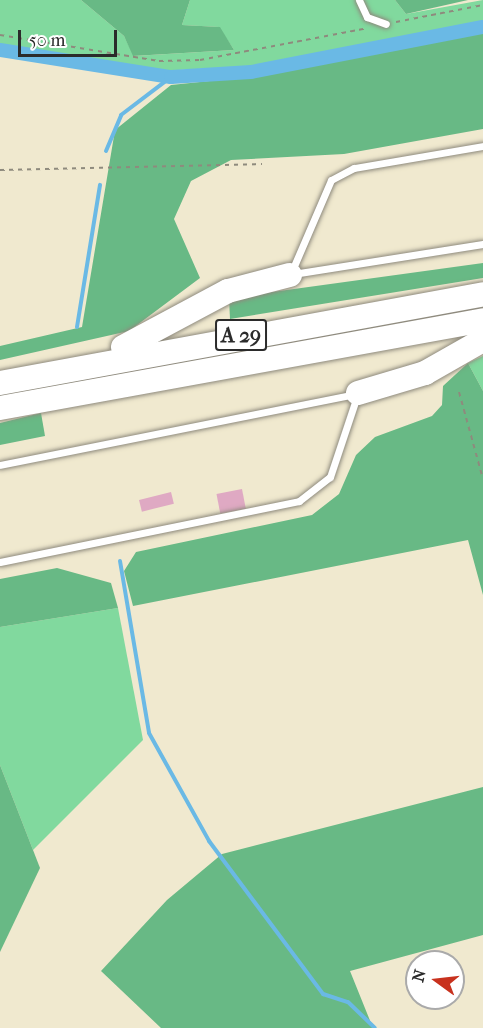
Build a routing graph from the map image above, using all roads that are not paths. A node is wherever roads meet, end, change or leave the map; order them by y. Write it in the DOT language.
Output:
graph roads {
  1 [pos="359,0"];
  2 [pos="386,24"];
  3 [pos="483,146"];
  4 [pos="483,244"];
  5 [pos="290,275"];
  6 [pos="483,294"];
  7 [pos="483,320"];
  8 [pos="483,340"];
  9 [pos="73,367"];
  10 [pos="0,382"];
  11 [pos="358,393"];
  12 [pos="0,408"];
  13 [pos="0,465"];
  14 [pos="0,562"];
  1 -- 2 [label="lane"];
  3 -- 5 [label="lane"];
  4 -- 5 [label="lane"];
  5 -- 9 [label="highway"];
  6 -- 9 [label="highway, A 29"];
  7 -- 12 [label="highway, A 29"];
  8 -- 11 [label="highway"];
  9 -- 10 [label="highway, A 29"];
  11 -- 13 [label="lane"];
  11 -- 14 [label="lane"];
}
